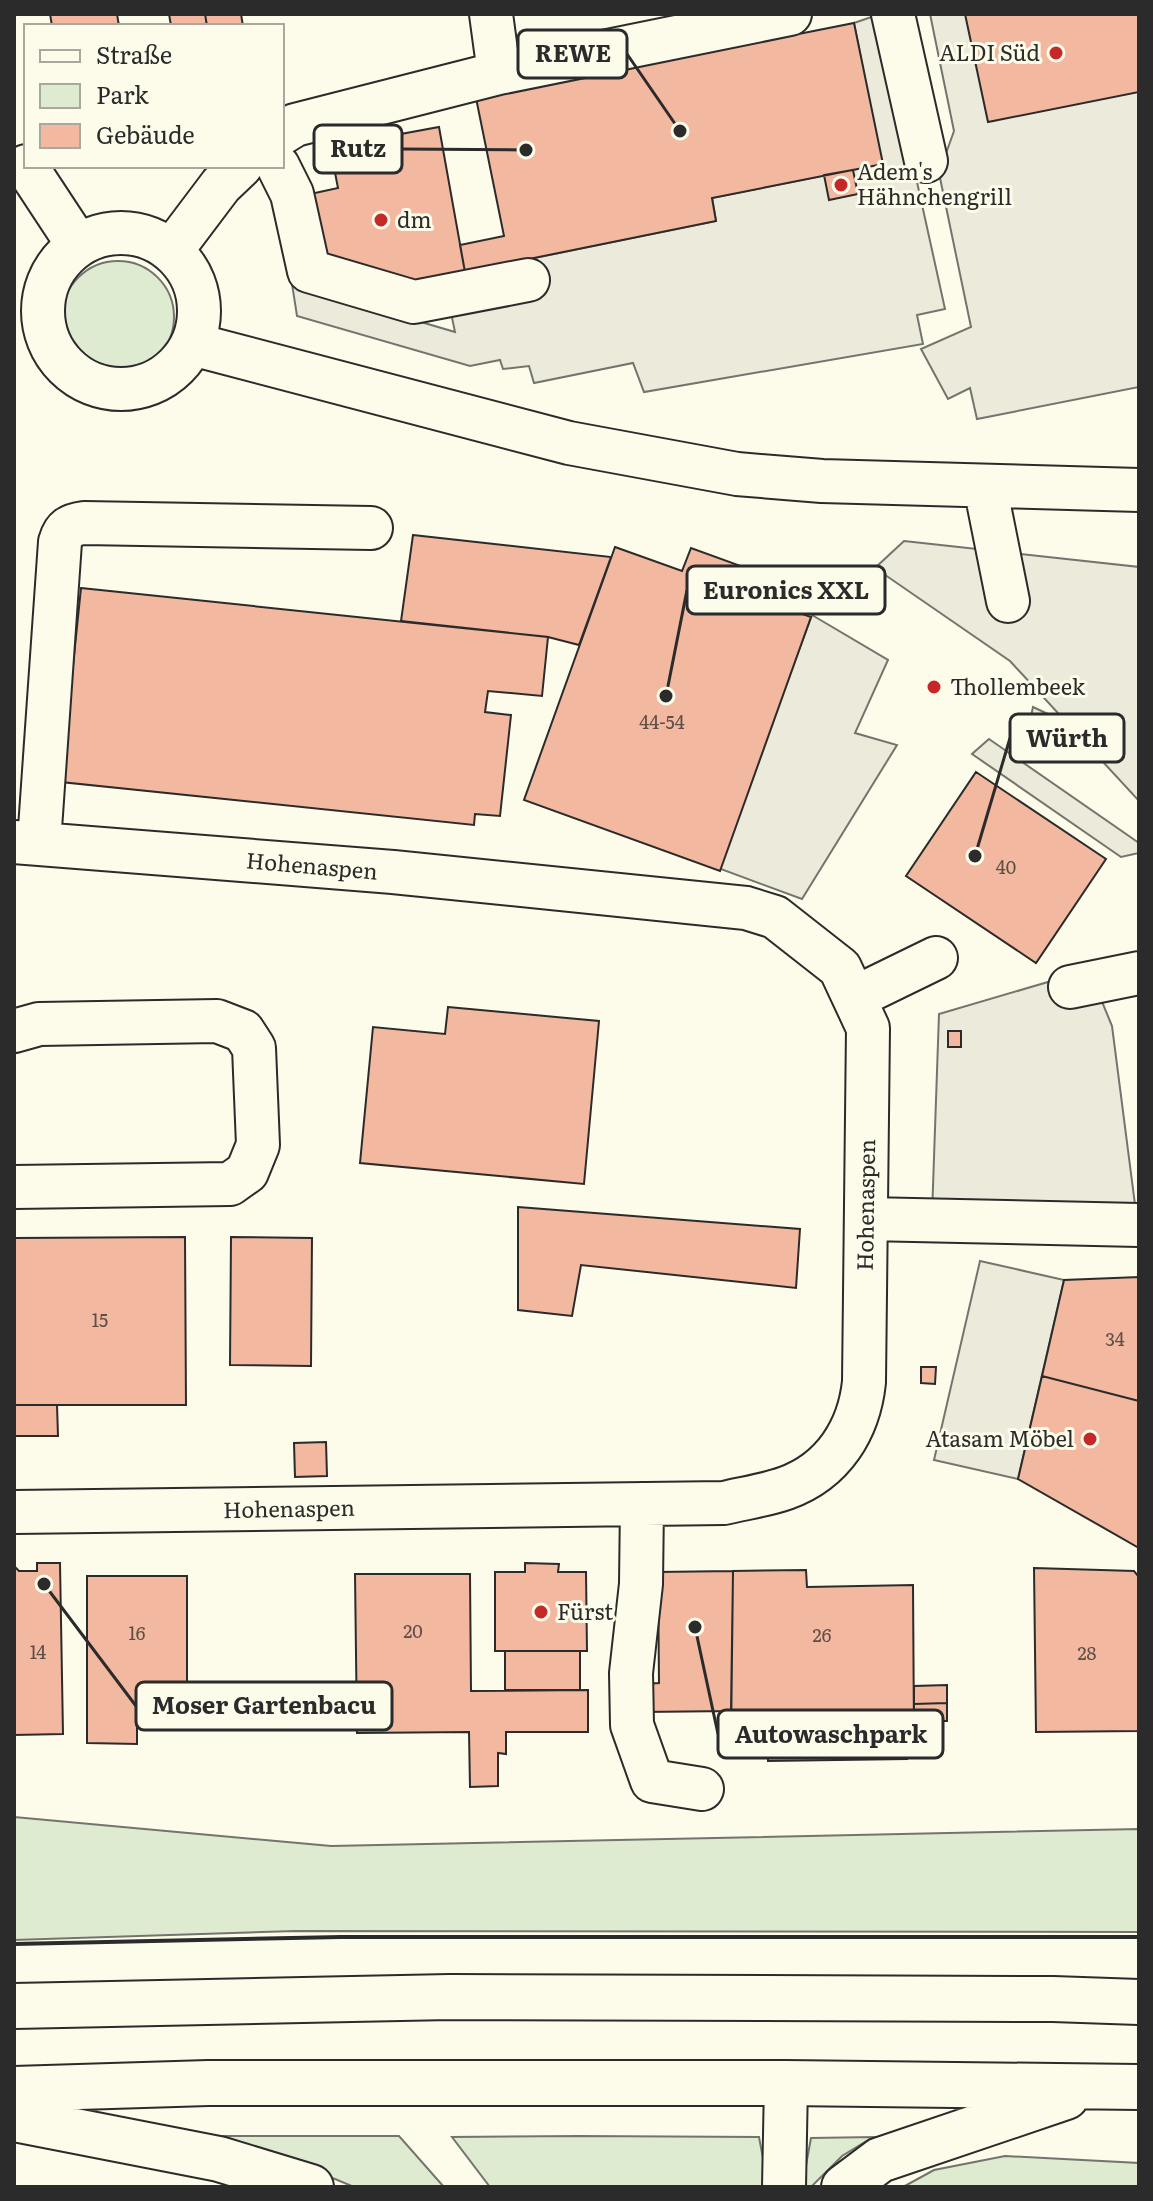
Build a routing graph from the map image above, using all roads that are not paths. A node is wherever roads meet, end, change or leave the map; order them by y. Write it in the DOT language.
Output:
graph roads {
  1 [pos="491,14"];
  2 [pos="790,14"];
  3 [pos="893,14"];
  4 [pos="499,73"];
  5 [pos="284,132"];
  6 [pos="926,161"];
  7 [pos="27,168"];
  8 [pos="239,168"];
  9 [pos="279,168"];
  10 [pos="78,245"];
  11 [pos="172,250"];
  12 [pos="528,280"];
  13 [pos="29,338"];
  14 [pos="192,344"];
  15 [pos="985,486"];
  16 [pos="1139,490"];
  17 [pos="371,528"];
  18 [pos="1008,601"];
  19 [pos="27,842"];
  20 [pos="936,958"];
  21 [pos="1139,973"];
  22 [pos="1070,987"];
  23 [pos="854,998"];
  24 [pos="14,1031"];
  25 [pos="14,1187"];
  26 [pos="867,1219"];
  27 [pos="1139,1225"];
  28 [pos="642,1504"];
  29 [pos="14,1512"];
  30 [pos="702,1789"];
  31 [pos="1139,2002"];
  32 [pos="14,2006"];
  33 [pos="786,2083"];
  34 [pos="1094,2087"];
  35 [pos="1139,2087"];
  36 [pos="14,2089"];
  37 [pos="14,2119"];
  38 [pos="311,2187"];
  39 [pos="784,2187"];
  40 [pos="844,2187"];
  1 -- 4 [label="street"];
  2 -- 4 [label="street"];
  3 -- 6 [label="street"];
  4 -- 5 [label="street"];
  7 -- 10 [label="street"];
  8 -- 11 [label="street"];
  9 -- 12 [label="street"];
  10 -- 11 [label="street"];
  10 -- 13 [label="street"];
  11 -- 14 [label="street"];
  13 -- 14 [label="street"];
  14 -- 15 [label="street"];
  15 -- 16 [label="street"];
  15 -- 18 [label="street"];
  17 -- 19 [label="street"];
  19 -- 23 [label="street, Hohenaspen"];
  20 -- 23 [label="street"];
  21 -- 22 [label="street"];
  23 -- 26 [label="street, Hohenaspen"];
  24 -- 25 [label="street"];
  26 -- 27 [label="street"];
  26 -- 28 [label="street, Hohenaspen"];
  28 -- 29 [label="street, Hohenaspen"];
  28 -- 30 [label="street"];
  31 -- 32 [label="highway"];
  33 -- 34 [label="highway"];
  33 -- 36 [label="highway"];
  33 -- 39 [label="street"];
  34 -- 35 [label="highway"];
  34 -- 40 [label="highway"];
  37 -- 38 [label="highway"];
}
